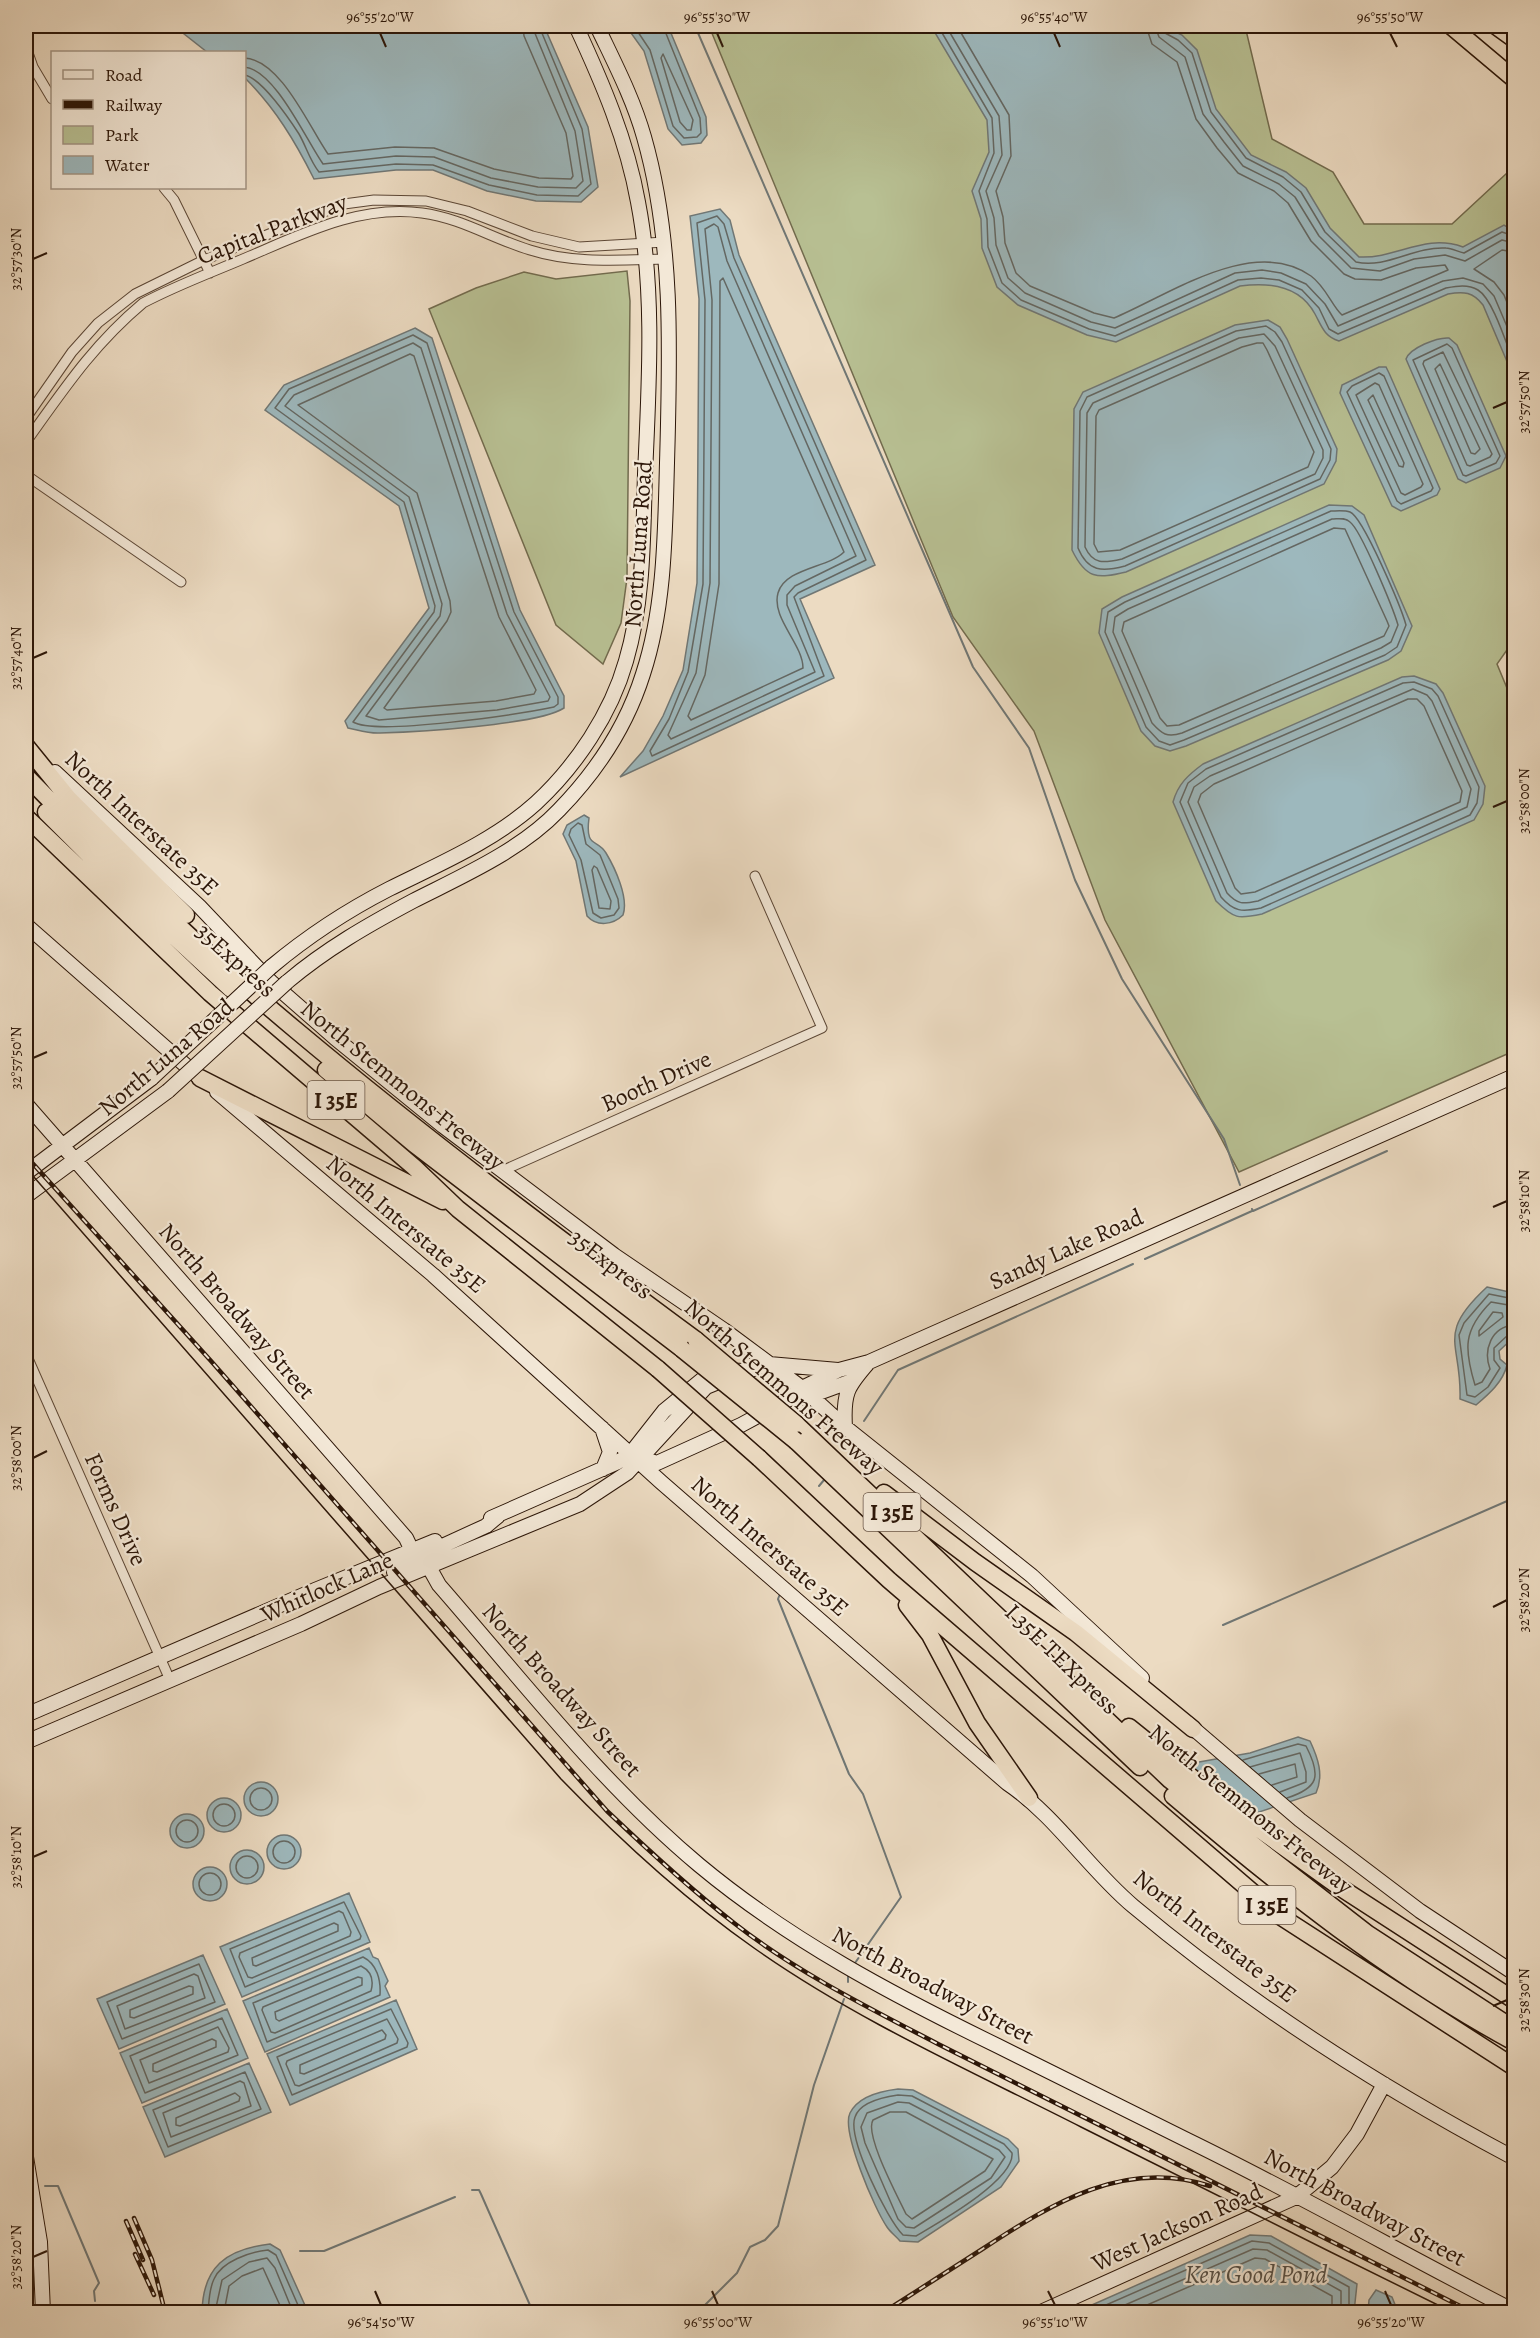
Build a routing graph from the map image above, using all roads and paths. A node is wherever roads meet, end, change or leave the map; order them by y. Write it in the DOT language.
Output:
graph roads {
  1 [pos="576,26"];
  2 [pos="597,26"];
  3 [pos="1451,26"];
  4 [pos="1496,26"];
  5 [pos="1515,39"];
  6 [pos="26,47"];
  7 [pos="1515,79"];
  8 [pos="51,97"];
  9 [pos="165,189"];
  10 [pos="664,242"];
  11 [pos="644,243"];
  12 [pos="645,259"];
  13 [pos="666,259"];
  14 [pos="204,260"];
  15 [pos="210,273"];
  16 [pos="26,418"];
  17 [pos="26,442"];
  18 [pos="26,476"];
  19 [pos="181,582"];
  20 [pos="26,745"];
  21 [pos="26,776"];
  22 [pos="26,790"];
  23 [pos="26,817"];
  24 [pos="755,876"];
  25 [pos="26,925"];
  26 [pos="296,1030"];
  27 [pos="1515,1076"];
  28 [pos="200,1078"];
  29 [pos="26,1104"];
  30 [pos="63,1146"];
  31 [pos="76,1161"];
  32 [pos="504,1170"];
  33 [pos="26,1173"];
  34 [pos="26,1196"];
  35 [pos="459,1209"];
  36 [pos="682,1349"];
  37 [pos="26,1354"];
  38 [pos="869,1362"];
  39 [pos="769,1364"];
  40 [pos="839,1370"];
  41 [pos="854,1380"];
  42 [pos="807,1393"];
  43 [pos="597,1421"];
  44 [pos="845,1427"];
  45 [pos="804,1438"];
  46 [pos="637,1457"];
  47 [pos="603,1469"];
  48 [pos="498,1515"];
  49 [pos="413,1550"];
  50 [pos="429,1567"];
  51 [pos="889,1580"];
  52 [pos="379,1587"];
  53 [pos="159,1656"];
  54 [pos="1062,1675"];
  55 [pos="170,1680"];
  56 [pos="26,1715"];
  57 [pos="1193,1729"];
  58 [pos="26,1742"];
  59 [pos="1029,1798"];
  60 [pos="1515,1973"];
  61 [pos="1515,2000"];
  62 [pos="1515,2029"];
  63 [pos="1515,2042"];
  64 [pos="1515,2067"];
  65 [pos="1384,2084"];
  66 [pos="26,2157"];
  67 [pos="1515,2158"];
  68 [pos="1296,2197"];
  69 [pos="1515,2311"];
  70 [pos="43,2313"];
  71 [pos="1041,2313"];
  1 -- 11 [label="main road, North Luna Road"];
  2 -- 10 [label="main road, North Luna Road"];
  3 -- 7 [label="highway"];
  4 -- 5 [label="highway"];
  6 -- 8 [label="street"];
  9 -- 14 [label="street"];
  10 -- 11 [label="street, Capital Parkway"];
  10 -- 13 [label="main road, North Luna Road"];
  11 -- 12 [label="main road, North Luna Road"];
  11 -- 14 [label="street, Capital Parkway"];
  12 -- 13 [label="street, Capital Parkway"];
  12 -- 15 [label="street, Capital Parkway"];
  12 -- 30 [label="main road, North Luna Road, bridge"];
  13 -- 31 [label="main road, North Luna Road, bridge"];
  14 -- 15 [label="street"];
  14 -- 16 [label="street, Capital Parkway"];
  15 -- 17 [label="street, Capital Parkway"];
  18 -- 19 [label="street"];
  20 -- 26 [label="highway"];
  20 -- 32 [label="main road, North Interstate 35E"];
  21 -- 26 [label="highway, North Stemmons Freeway / I 35E"];
  22 -- 36 [label="highway, 35Express"];
  23 -- 35 [label="highway, I 35E"];
  24 -- 32 [label="street, Booth Drive"];
  25 -- 28 [label="main road, North Interstate 35E"];
  26 -- 45 [label="highway, North Stemmons Freeway / I 35E, bridge"];
  27 -- 38 [label="main road, Sandy Lake Road"];
  28 -- 35 [label="highway"];
  28 -- 43 [label="main road, North Interstate 35E"];
  29 -- 30 [label="main road, North Broadway Street"];
  30 -- 31 [label="main road, North Broadway Street"];
  30 -- 33 [label="main road, North Luna Road"];
  31 -- 34 [label="main road, North Luna Road"];
  31 -- 49 [label="main road, North Broadway Street"];
  32 -- 39 [label="main road, North Interstate 35E"];
  35 -- 51 [label="highway, I 35E, bridge"];
  36 -- 45 [label="highway, I 35E TEXpress, bridge"];
  37 -- 53 [label="street, Forms Drive"];
  38 -- 40 [label="main road, Sandy Lake Road"];
  38 -- 41 [label="main road"];
  39 -- 40 [label="main road"];
  39 -- 42 [label="main road, North Interstate 35E"];
  39 -- 46 [label="main road"];
  40 -- 42 [label="main road, Sandy Lake Road"];
  41 -- 42 [label="main road"];
  41 -- 44 [label="main road"];
  42 -- 44 [label="main road, North Interstate 35E"];
  42 -- 46 [label="main road, Sandy Lake Road"];
  43 -- 46 [label="main road, North Interstate 35E"];
  43 -- 47 [label="main road"];
  44 -- 57 [label="main road, North Interstate 35E"];
  45 -- 54 [label="highway, North Stemmons Freeway / I 35E"];
  45 -- 57 [label="highway"];
  45 -- 63 [label="highway, I 35E TEXpress"];
  46 -- 47 [label="main road, Whitlock Lane"];
  46 -- 50 [label="main road, Whitlock Lane"];
  46 -- 59 [label="main road, North Interstate 35E"];
  47 -- 48 [label="main road, Whitlock Lane"];
  48 -- 49 [label="main road, Whitlock Lane"];
  48 -- 50 [label="main road"];
  49 -- 52 [label="main road"];
  49 -- 53 [label="main road, Whitlock Lane"];
  50 -- 52 [label="main road, Whitlock Lane"];
  50 -- 68 [label="main road, North Broadway Street"];
  51 -- 59 [label="highway"];
  51 -- 64 [label="highway, I 35E"];
  52 -- 55 [label="main road, Whitlock Lane"];
  53 -- 55 [label="street, Forms Drive"];
  53 -- 56 [label="main road, Whitlock Lane"];
  54 -- 61 [label="highway"];
  54 -- 62 [label="highway, North Stemmons Freeway / I 35E"];
  55 -- 58 [label="main road, Whitlock Lane"];
  57 -- 60 [label="main road, North Interstate 35E"];
  59 -- 65 [label="main road, North Interstate 35E"];
  65 -- 67 [label="main road, North Interstate 35E"];
  65 -- 68 [label="main road, West Jackson Road"];
  66 -- 70 [label="main road"];
  68 -- 69 [label="main road, North Broadway Street"];
  68 -- 71 [label="main road, West Jackson Road"];
}
